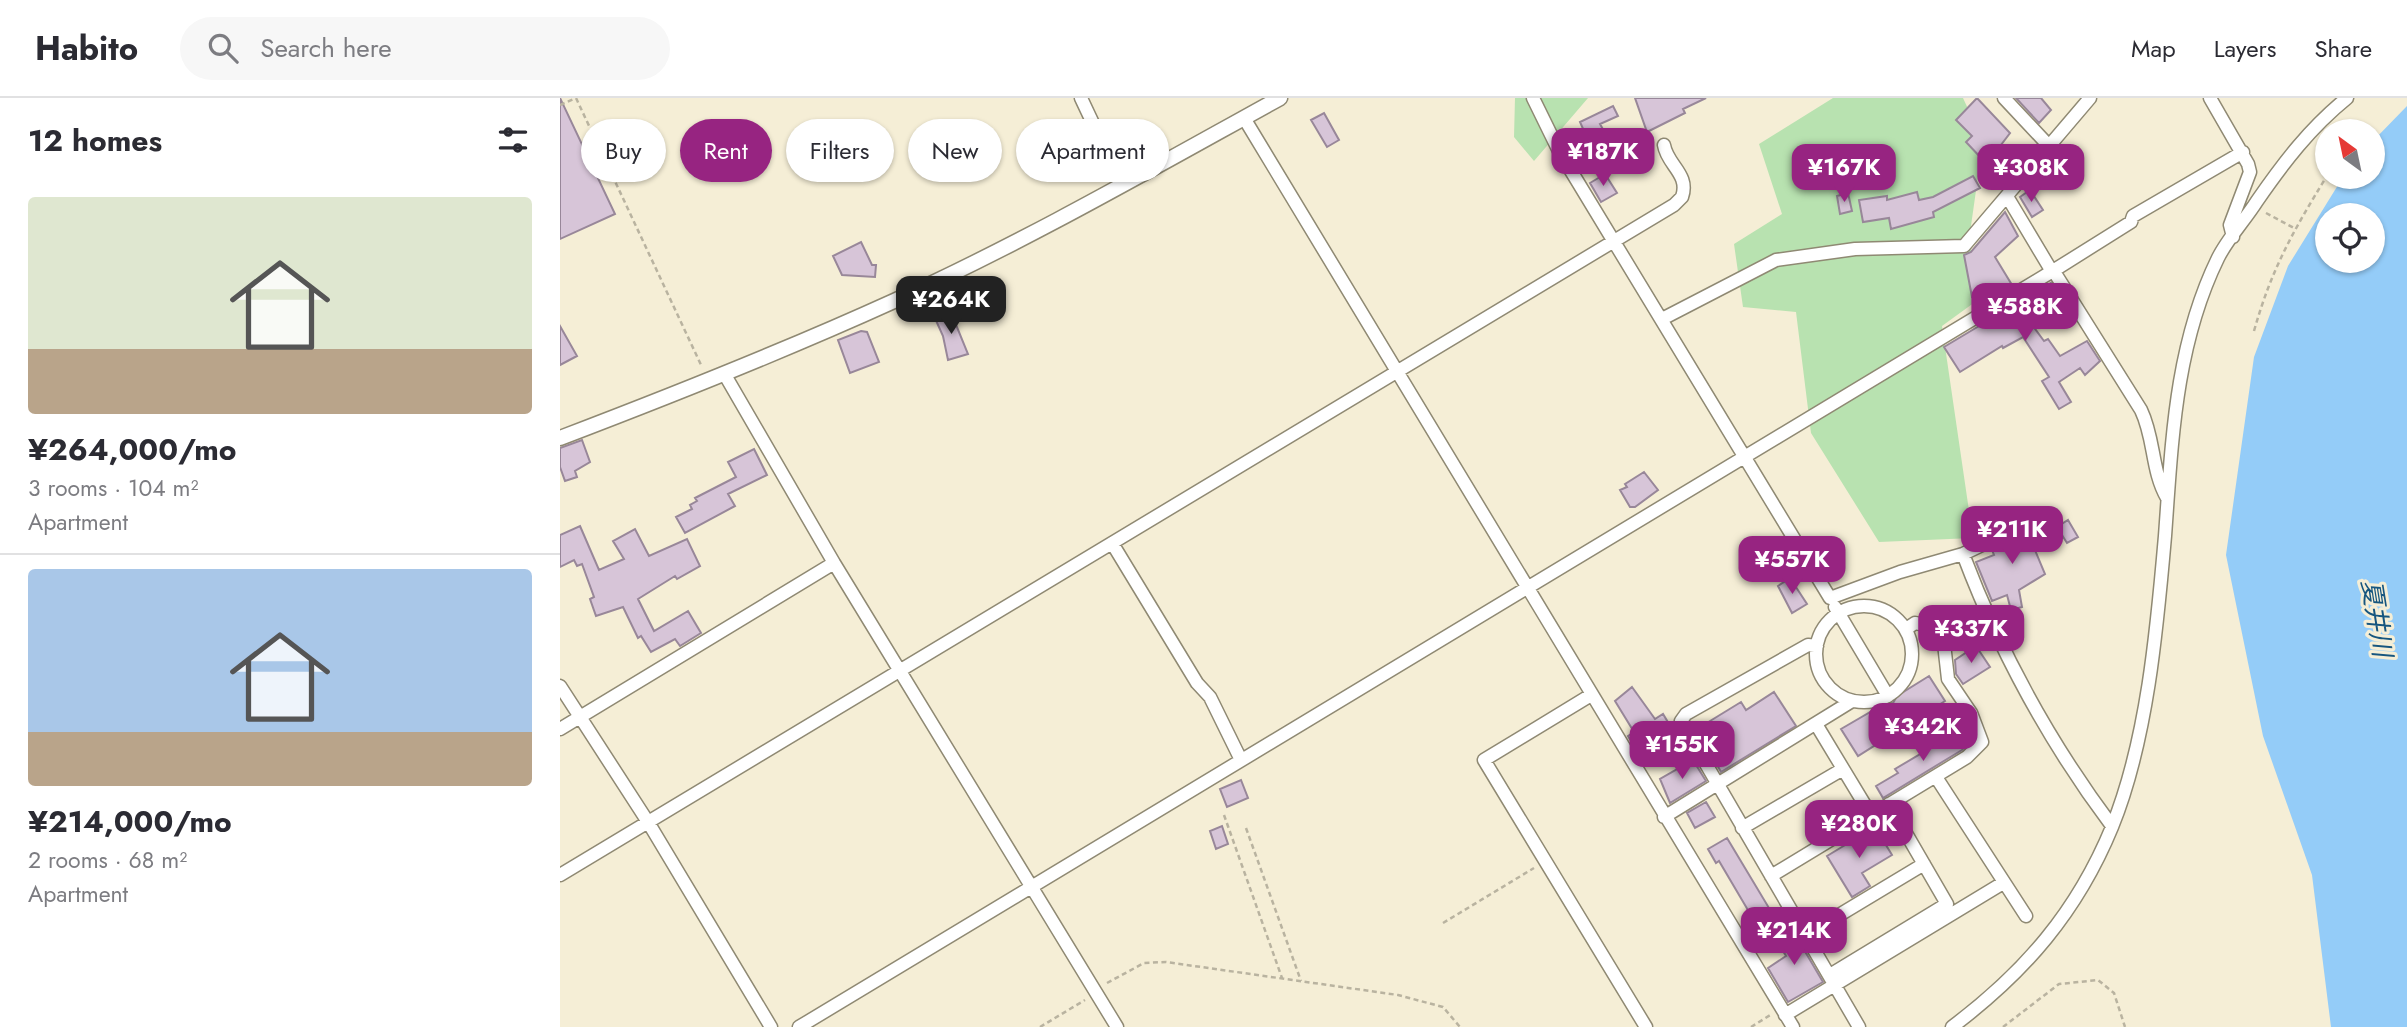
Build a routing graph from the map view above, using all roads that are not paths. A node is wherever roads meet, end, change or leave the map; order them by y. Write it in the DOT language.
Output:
graph roads {
  1 [pos="1081,98"];
  2 [pos="1280,98"];
  3 [pos="1533,98"];
  4 [pos="2004,98"];
  5 [pos="2090,98"];
  6 [pos="2210,98"];
  7 [pos="2347,98"];
  8 [pos="1244,118"];
  9 [pos="1664,145"];
  10 [pos="2050,147"];
  11 [pos="2243,152"];
  12 [pos="1122,185"];
  13 [pos="2008,198"];
  14 [pos="2233,237"];
  15 [pos="1614,241"];
  16 [pos="2052,270"];
  17 [pos="1662,319"];
  18 [pos="1398,371"];
  19 [pos="725,375"];
  20 [pos="560,438"];
  21 [pos="1744,456"];
  22 [pos="2167,498"];
  23 [pos="1999,519"];
  24 [pos="1112,542"];
  25 [pos="1964,554"];
  26 [pos="834,562"];
  27 [pos="1527,586"];
  28 [pos="1829,598"];
  29 [pos="1838,614"];
  30 [pos="1906,629"];
  31 [pos="1817,646"];
  32 [pos="900,670"];
  33 [pos="560,687"];
  34 [pos="1591,695"];
  35 [pos="1888,696"];
  36 [pos="1852,701"];
  37 [pos="581,718"];
  38 [pos="1816,724"];
  39 [pos="560,729"];
  40 [pos="1241,760"];
  41 [pos="1843,769"];
  42 [pos="1936,777"];
  43 [pos="1717,785"];
  44 [pos="1889,804"];
  45 [pos="1871,815"];
  46 [pos="1664,817"];
  47 [pos="648,821"];
  48 [pos="2112,826"];
  49 [pos="1742,828"];
  50 [pos="1924,864"];
  51 [pos="560,875"];
  52 [pos="1771,876"];
  53 [pos="2003,883"];
  54 [pos="1032,887"];
  55 [pos="2026,916"];
  56 [pos="1805,935"];
  57 [pos="1832,980"];
  58 [pos="1783,1012"];
  59 [pos="771,1027"];
  60 [pos="799,1027"];
  61 [pos="1117,1027"];
  62 [pos="1647,1027"];
  63 [pos="1793,1027"];
  64 [pos="1859,1027"];
  65 [pos="1952,1027"];
  1 -- 12 [label="street"];
  2 -- 8 [label="street"];
  3 -- 15 [label="street"];
  4 -- 10 [label="street"];
  5 -- 10 [label="street"];
  6 -- 11 [label="street"];
  7 -- 14 [label="street"];
  8 -- 12 [label="street"];
  8 -- 18 [label="street"];
  9 -- 15 [label="street"];
  10 -- 13 [label="street"];
  11 -- 14 [label="street"];
  11 -- 16 [label="street"];
  12 -- 19 [label="street"];
  13 -- 16 [label="street"];
  13 -- 17 [label="street"];
  14 -- 22 [label="street"];
  15 -- 17 [label="street"];
  15 -- 18 [label="street"];
  16 -- 21 [label="street"];
  16 -- 22 [label="street"];
  17 -- 21 [label="street"];
  18 -- 24 [label="street"];
  18 -- 27 [label="street"];
  19 -- 20 [label="street"];
  19 -- 26 [label="street"];
  21 -- 27 [label="street"];
  21 -- 28 [label="street"];
  22 -- 48 [label="street"];
  23 -- 25 [label="street"];
  24 -- 32 [label="street"];
  24 -- 40 [label="street"];
  25 -- 28 [label="street"];
  25 -- 48 [label="street"];
  26 -- 32 [label="street"];
  26 -- 37 [label="street"];
  27 -- 34 [label="street"];
  27 -- 40 [label="street"];
  28 -- 29 [label="street"];
  29 -- 30 [label="street"];
  29 -- 31 [label="street"];
  29 -- 35 [label="street"];
  30 -- 35 [label="street"];
  30 -- 42 [label="street"];
  31 -- 36 [label="street"];
  31 -- 43 [label="street"];
  32 -- 47 [label="street"];
  32 -- 54 [label="street"];
  33 -- 37 [label="street"];
  34 -- 46 [label="street"];
  34 -- 62 [label="street"];
  35 -- 36 [label="street"];
  36 -- 38 [label="street"];
  37 -- 39 [label="street"];
  37 -- 47 [label="street"];
  38 -- 41 [label="street"];
  38 -- 43 [label="street"];
  40 -- 54 [label="street"];
  41 -- 45 [label="street"];
  41 -- 49 [label="street"];
  42 -- 44 [label="street"];
  42 -- 53 [label="street"];
  43 -- 46 [label="street"];
  43 -- 49 [label="street"];
  44 -- 45 [label="street"];
  44 -- 50 [label="street"];
  45 -- 52 [label="street"];
  46 -- 58 [label="street"];
  47 -- 51 [label="street"];
  47 -- 59 [label="street"];
  48 -- 65 [label="street"];
  49 -- 52 [label="street"];
  50 -- 56 [label="street"];
  50 -- 57 [label="street"];
  52 -- 56 [label="street"];
  53 -- 55 [label="street"];
  53 -- 57 [label="street"];
  54 -- 60 [label="street"];
  54 -- 61 [label="street"];
  56 -- 57 [label="street"];
  57 -- 58 [label="street"];
  57 -- 64 [label="street"];
  58 -- 63 [label="street"];
}
